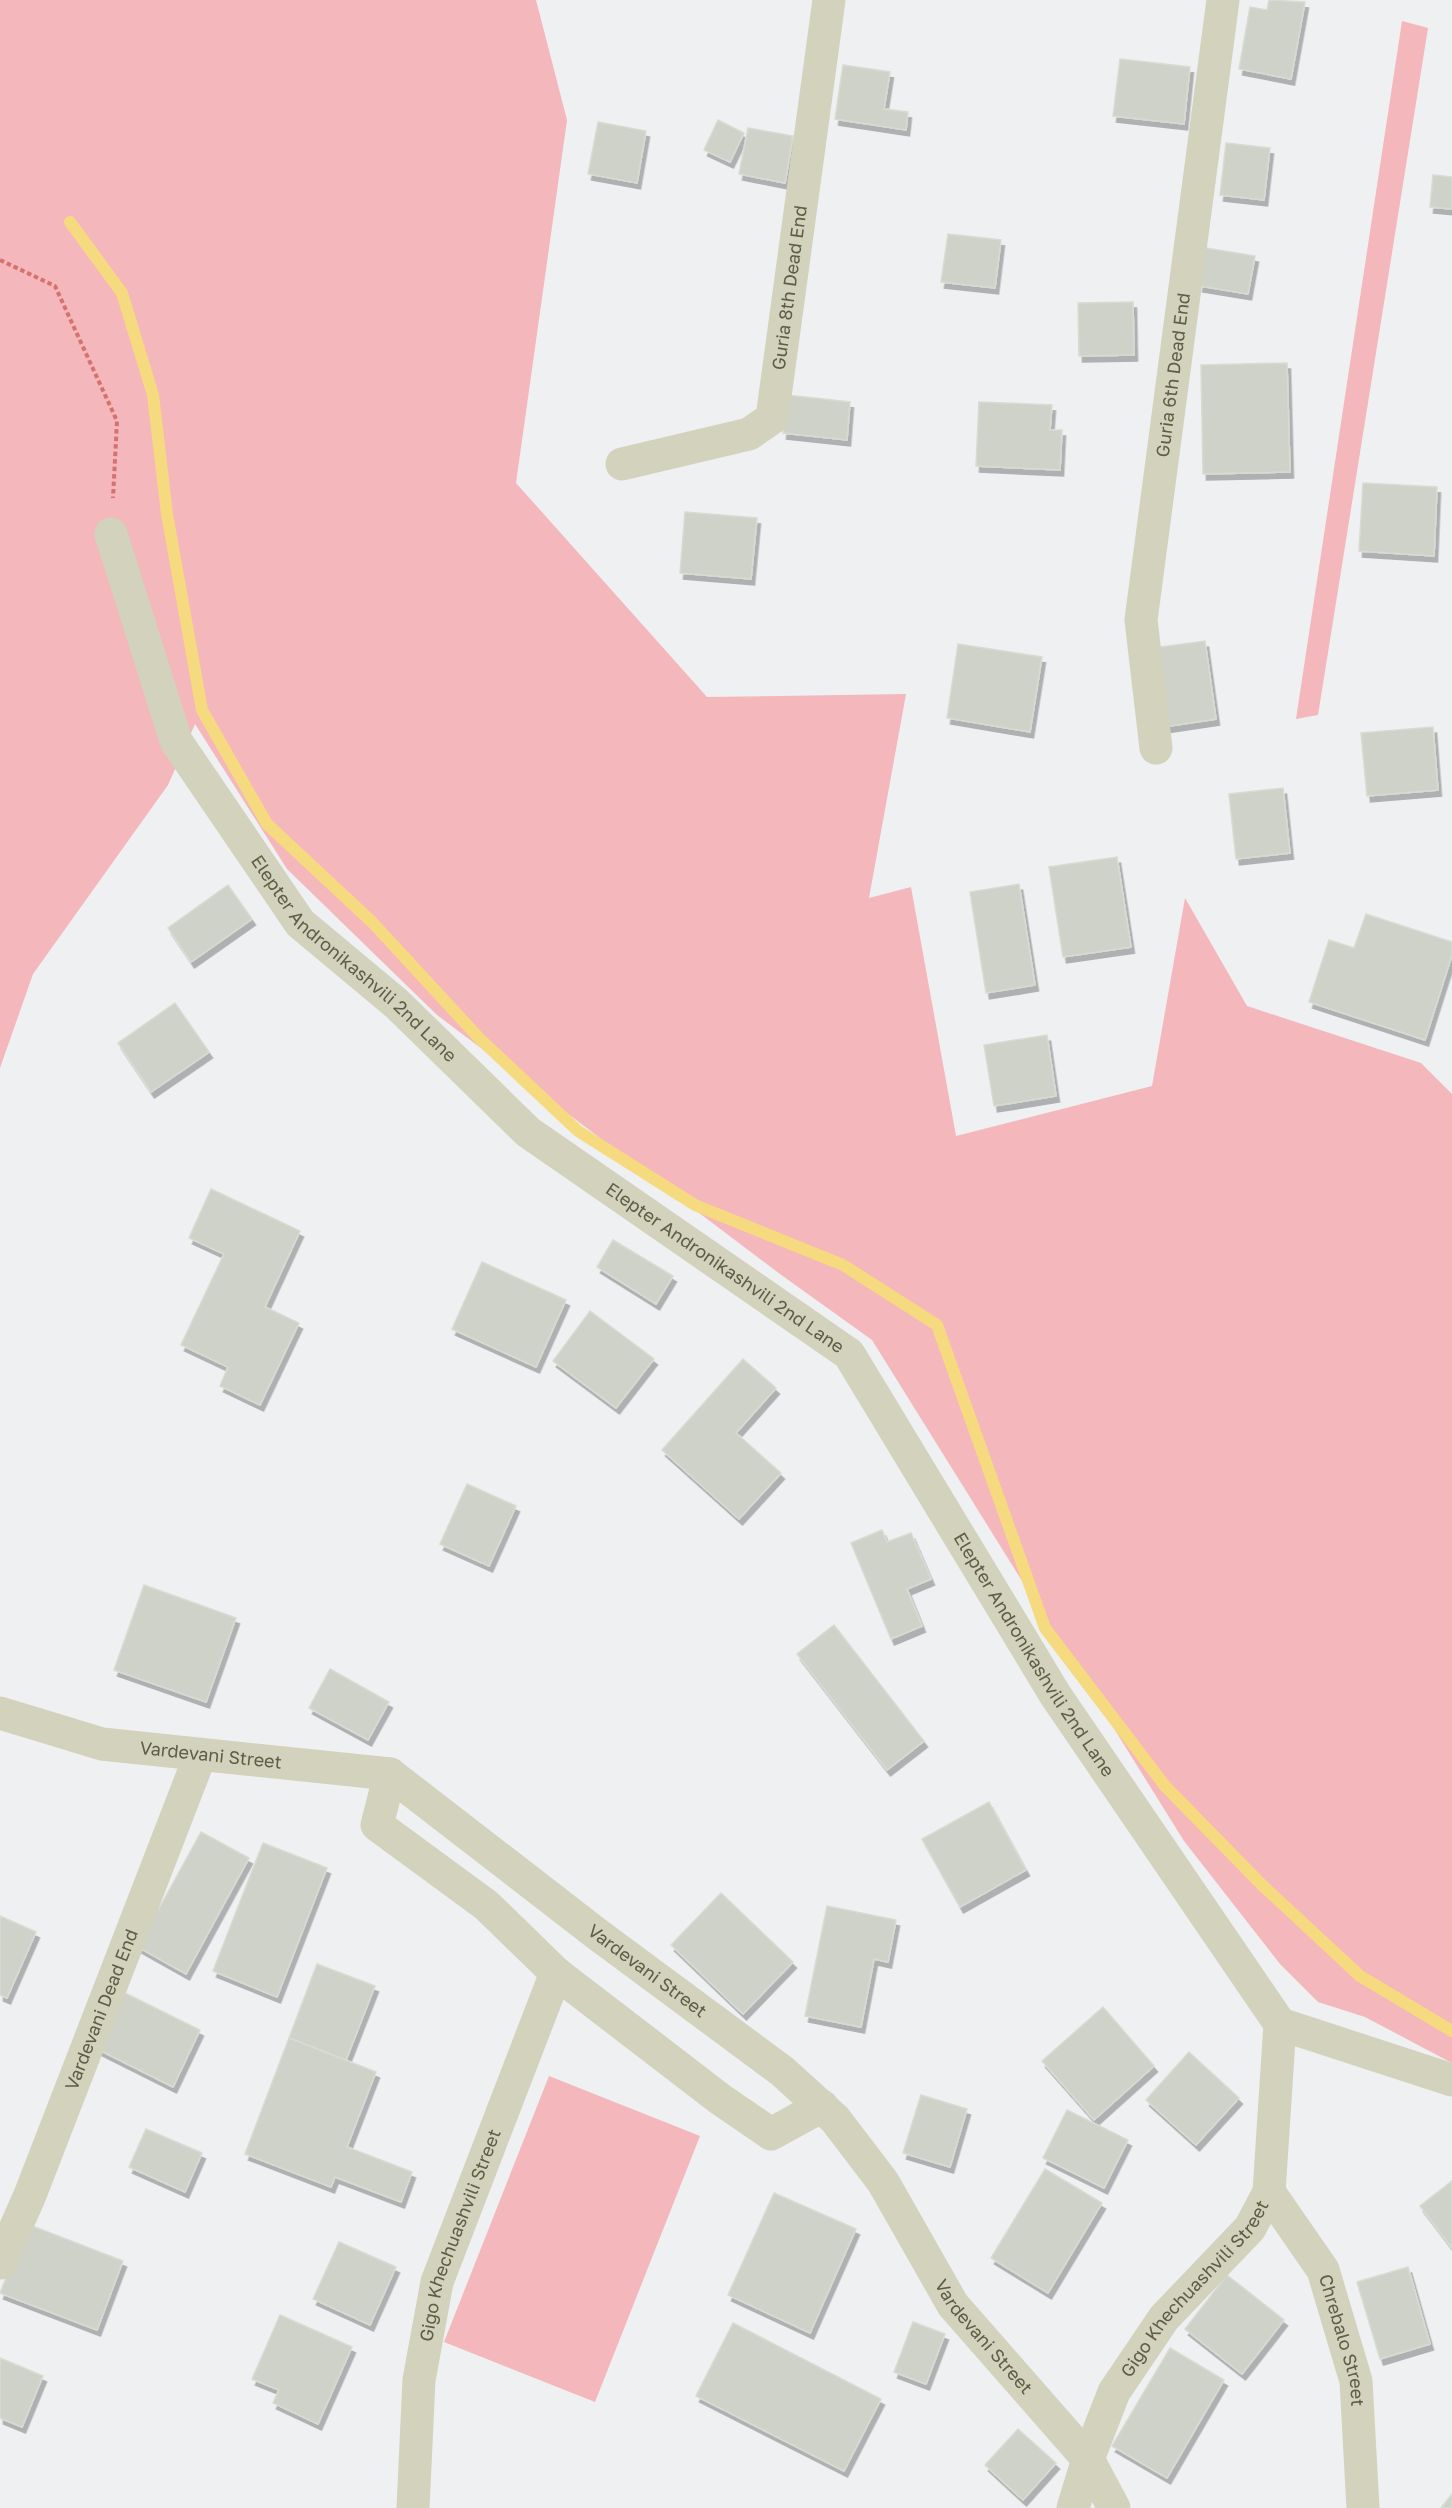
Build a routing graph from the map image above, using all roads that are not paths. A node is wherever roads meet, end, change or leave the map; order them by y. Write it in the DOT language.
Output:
graph roads {
  1 [pos="829,0"];
  2 [pos="1223,0"];
  3 [pos="622,464"];
  4 [pos="111,534"];
  5 [pos="1156,748"];
  6 [pos="0,1713"];
  7 [pos="200,1756"];
  8 [pos="390,1774"];
  9 [pos="556,1973"];
  10 [pos="1280,2024"];
  11 [pos="1452,2080"];
  12 [pos="822,2106"];
  13 [pos="1269,2192"];
  14 [pos="0,2263"];
  15 [pos="1088,2459"];
  16 [pos="413,2508"];
  17 [pos="1073,2508"];
  18 [pos="1114,2508"];
  19 [pos="1363,2508"];
  1 -- 3 [label="street, Guria 8th Dead End"];
  2 -- 5 [label="street, Guria 6th Dead End"];
  4 -- 10 [label="street, Elepter Andronikashvili 2nd Lane"];
  6 -- 7 [label="street, Vardevani Street"];
  7 -- 8 [label="street, Vardevani Street"];
  7 -- 14 [label="street, Vardevani Dead End"];
  8 -- 9 [label="street"];
  8 -- 12 [label="street, Vardevani Street"];
  9 -- 12 [label="street"];
  9 -- 16 [label="street, Gigo Khechuashvili Street"];
  10 -- 11 [label="street"];
  10 -- 13 [label="street, Gigo Khechuashvili Street"];
  12 -- 15 [label="street, Vardevani Street"];
  13 -- 15 [label="street, Gigo Khechuashvili Street"];
  13 -- 19 [label="street, Chrebalo Street"];
  15 -- 17 [label="street, Gigo Khechuashvili Street"];
  15 -- 18 [label="street, Vardevani Street"];
}
